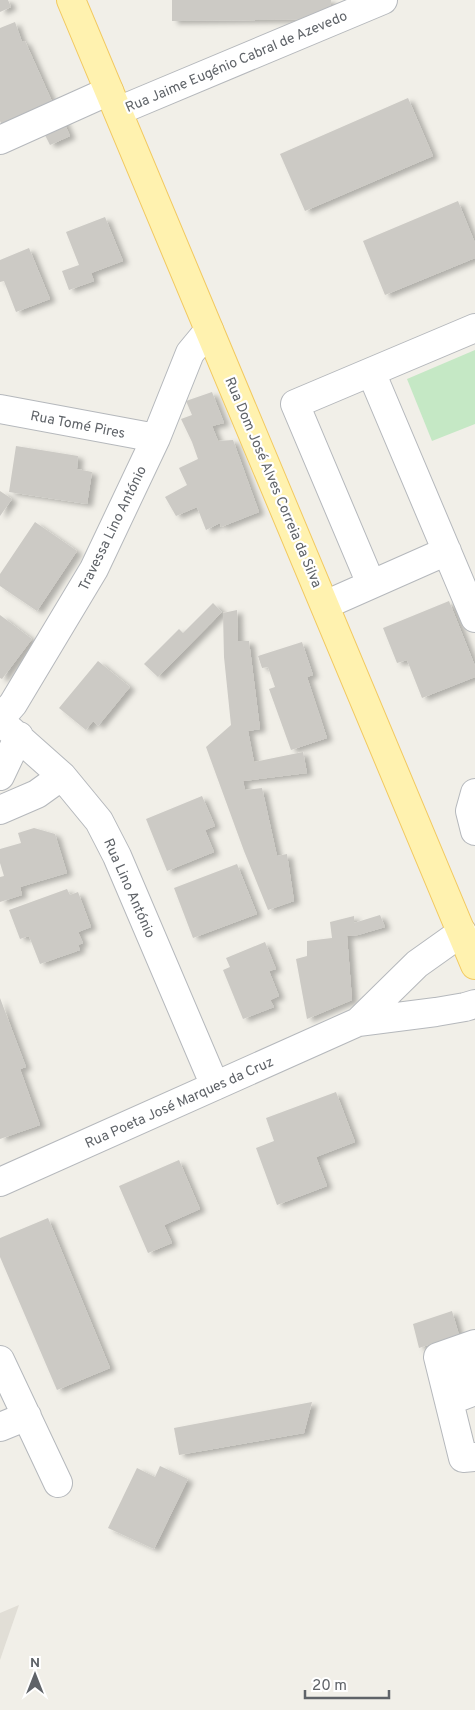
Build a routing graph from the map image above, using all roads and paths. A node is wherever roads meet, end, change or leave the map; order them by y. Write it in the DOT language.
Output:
graph roads {
  1 [pos="71,0"];
  2 [pos="382,0"];
  3 [pos="113,101"];
  4 [pos="0,140"];
  5 [pos="475,328"];
  6 [pos="209,330"];
  7 [pos="371,372"];
  8 [pos="0,409"];
  9 [pos="156,438"];
  10 [pos="447,552"];
  11 [pos="371,584"];
  12 [pos="325,605"];
  13 [pos="475,618"];
  14 [pos="6,725"];
  15 [pos="0,776"];
  16 [pos="62,776"];
  17 [pos="475,793"];
  18 [pos="0,810"];
  19 [pos="475,831"];
  20 [pos="462,932"];
  21 [pos="475,965"];
  22 [pos="475,1004"];
  23 [pos="358,1022"];
  24 [pos="215,1086"];
  25 [pos="0,1182"];
  26 [pos="475,1344"];
  27 [pos="0,1360"];
  28 [pos="475,1366"];
  29 [pos="446,1388"];
  30 [pos="475,1391"];
  31 [pos="27,1416"];
  32 [pos="465,1425"];
  33 [pos="0,1427"];
  34 [pos="475,1457"];
  35 [pos="58,1483"];
  1 -- 3 [label="main road, Rua Dom José Alves Correia da Silva"];
  2 -- 3 [label="street, Rua Jaime Eugénio Cabral de Azevedo"];
  3 -- 4 [label="street, Rua Jaime Eugénio Cabral de Azevedo"];
  3 -- 6 [label="main road, Rua Dom José Alves Correia da Silva"];
  5 -- 7 [label="street"];
  6 -- 9 [label="street, Travessa Lino António"];
  6 -- 12 [label="main road, Rua Dom José Alves Correia da Silva"];
  7 -- 10 [label="street"];
  7 -- 11 [label="street"];
  8 -- 9 [label="street, Rua Tomé Pires"];
  9 -- 14 [label="street, Travessa Lino António"];
  10 -- 11 [label="street"];
  10 -- 13 [label="street"];
  11 -- 12 [label="street"];
  12 -- 20 [label="main road, Rua Dom José Alves Correia da Silva"];
  14 -- 15 [label="street, Travessa Lino António"];
  14 -- 16 [label="street, Rua Lino António"];
  16 -- 18 [label="street"];
  16 -- 24 [label="street, Rua Lino António"];
  17 -- 19 [label="street"];
  20 -- 21 [label="main road, Rua Dom José Alves Correia da Silva"];
  20 -- 23 [label="street, Rua Poeta José Marques da Cruz"];
  22 -- 23 [label="street, Rua Poeta José Marques da Cruz"];
  23 -- 24 [label="street, Rua Poeta José Marques da Cruz"];
  24 -- 25 [label="street, Rua Poeta José Marques da Cruz"];
  26 -- 29 [label="street"];
  27 -- 31 [label="street"];
  28 -- 29 [label="street"];
  29 -- 30 [label="street"];
  29 -- 32 [label="street"];
  31 -- 33 [label="street"];
  31 -- 35 [label="street"];
  32 -- 34 [label="street"];
}
